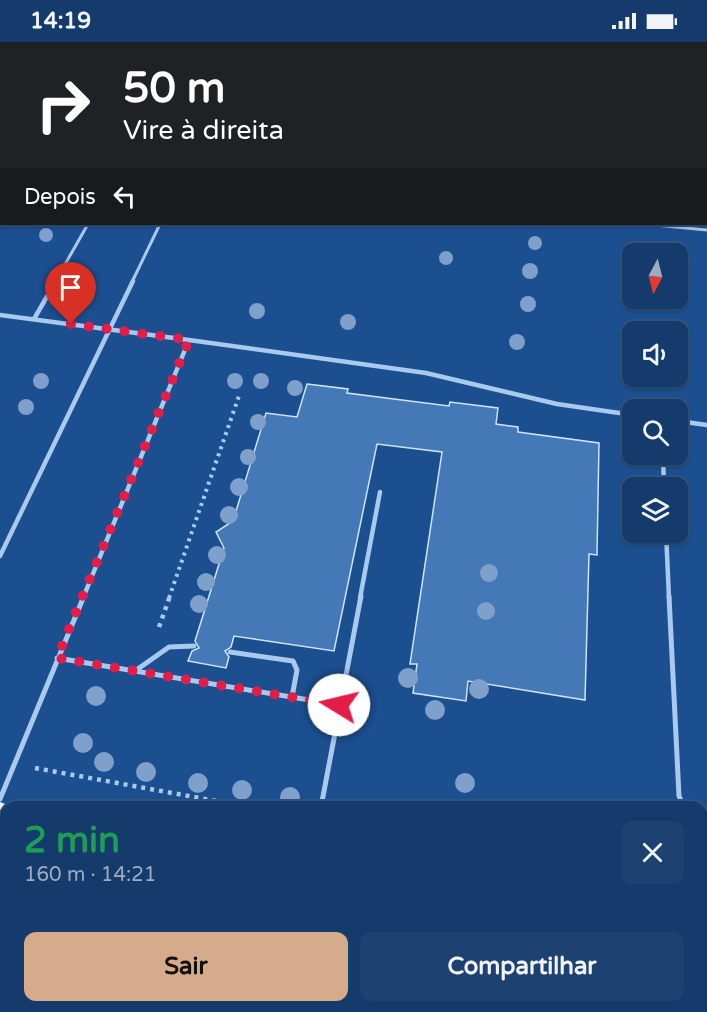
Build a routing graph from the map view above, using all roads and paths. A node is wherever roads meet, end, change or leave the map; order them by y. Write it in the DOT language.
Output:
graph roads {
  1 [pos="87,225"];
  2 [pos="160,225"];
  3 [pos="653,225"];
  4 [pos="707,231"];
  5 [pos="0,315"];
  6 [pos="34,319"];
  7 [pos="108,329"];
  8 [pos="189,340"];
  9 [pos="240,393"];
  10 [pos="622,413"];
  11 [pos="688,422"];
  12 [pos="707,425"];
  13 [pos="380,492"];
  14 [pos="666,543"];
  15 [pos="0,556"];
  16 [pos="194,646"];
  17 [pos="230,652"];
  18 [pos="57,658"];
  19 [pos="147,662"];
  20 [pos="135,671"];
  21 [pos="292,697"];
  22 [pos="339,705"];
  23 [pos="14,764"];
  24 [pos="0,799"];
  25 [pos="216,801"];
  26 [pos="322,801"];
  27 [pos="681,801"];
  1 -- 6 [label="lane"];
  2 -- 7 [label="lane"];
  3 -- 4 [label="lane"];
  5 -- 6 [label="lane"];
  6 -- 7 [label="lane"];
  7 -- 8 [label="lane"];
  7 -- 15 [label="lane"];
  8 -- 10 [label="lane"];
  8 -- 18 [label="lane"];
  9 -- 19 [label="path"];
  11 -- 12 [label="lane"];
  13 -- 22 [label="lane"];
  14 -- 27 [label="lane"];
  16 -- 19 [label="lane"];
  17 -- 21 [label="lane"];
  18 -- 20 [label="lane"];
  18 -- 23 [label="lane"];
  19 -- 20 [label="lane"];
  20 -- 21 [label="lane"];
  21 -- 22 [label="lane"];
  22 -- 26 [label="lane"];
  23 -- 24 [label="lane"];
  23 -- 25 [label="path"];
}
